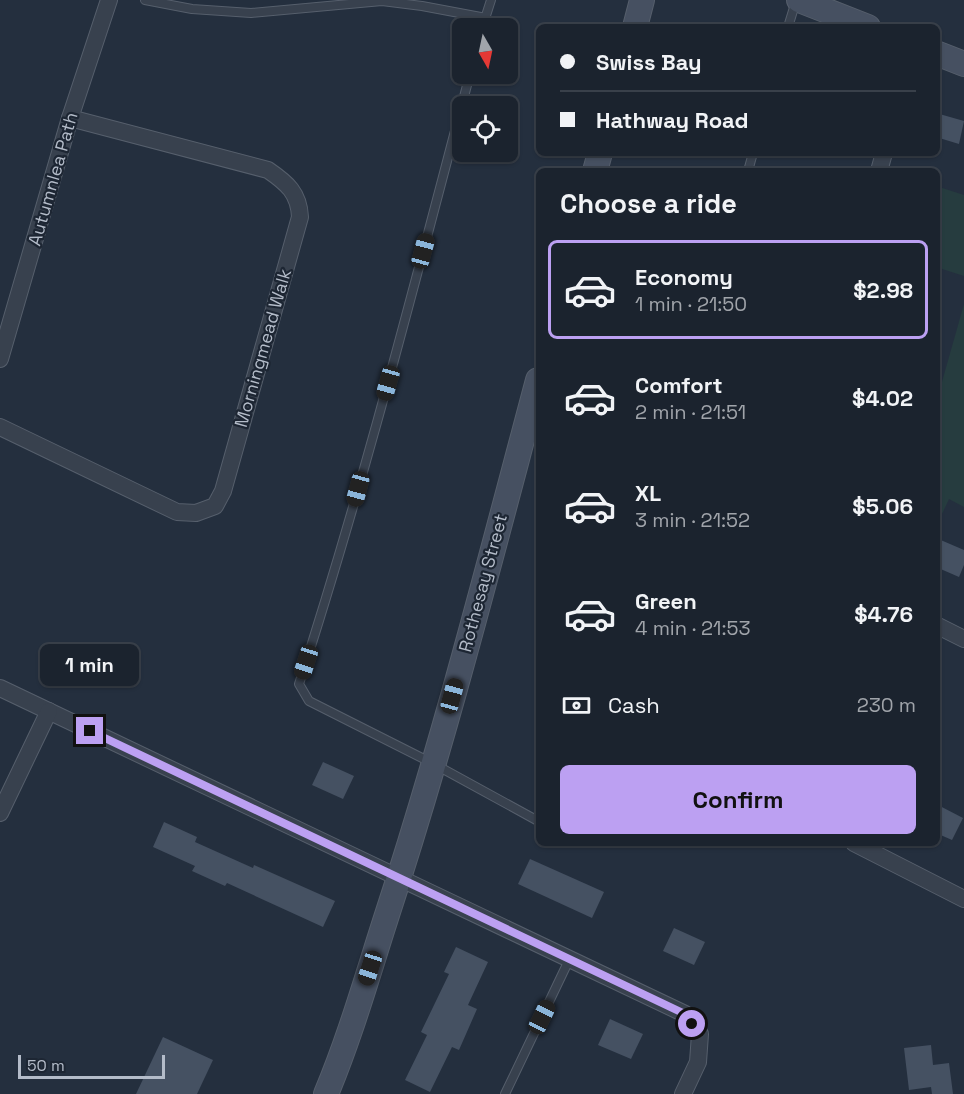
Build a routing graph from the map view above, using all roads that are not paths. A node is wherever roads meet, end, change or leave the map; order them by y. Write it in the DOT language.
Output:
graph roads {
  1 [pos="109,0"];
  2 [pos="145,0"];
  3 [pos="491,0"];
  4 [pos="642,0"];
  5 [pos="797,0"];
  6 [pos="486,18"];
  7 [pos="636,24"];
  8 [pos="789,24"];
  9 [pos="860,24"];
  10 [pos="940,55"];
  11 [pos="964,64"];
  12 [pos="467,84"];
  13 [pos="70,118"];
  14 [pos="0,359"];
  15 [pos="536,387"];
  16 [pos="0,427"];
  17 [pos="940,628"];
  18 [pos="964,639"];
  19 [pos="0,688"];
  20 [pos="49,711"];
  21 [pos="434,764"];
  22 [pos="0,813"];
  23 [pos="536,820"];
  24 [pos="860,846"];
  25 [pos="400,877"];
  26 [pos="964,898"];
  27 [pos="570,958"];
  28 [pos="326,1094"];
  29 [pos="505,1094"];
  30 [pos="683,1094"];
  1 -- 13 [label="street, Autumnlea Path"];
  2 -- 6 [label="lane"];
  3 -- 6 [label="lane"];
  4 -- 7 [label="street"];
  5 -- 8 [label="lane"];
  5 -- 9 [label="street"];
  10 -- 11 [label="street"];
  12 -- 21 [label="lane"];
  13 -- 14 [label="street, Autumnlea Path"];
  13 -- 16 [label="street, Morningmead Walk"];
  15 -- 21 [label="street, Rothesay Street"];
  17 -- 18 [label="street"];
  19 -- 20 [label="street"];
  20 -- 22 [label="street"];
  20 -- 25 [label="street"];
  21 -- 23 [label="lane"];
  21 -- 25 [label="street, Rothesay Street"];
  24 -- 26 [label="street"];
  25 -- 27 [label="street"];
  25 -- 28 [label="street, Rothesay Street"];
  27 -- 29 [label="lane"];
  27 -- 30 [label="street"];
}
